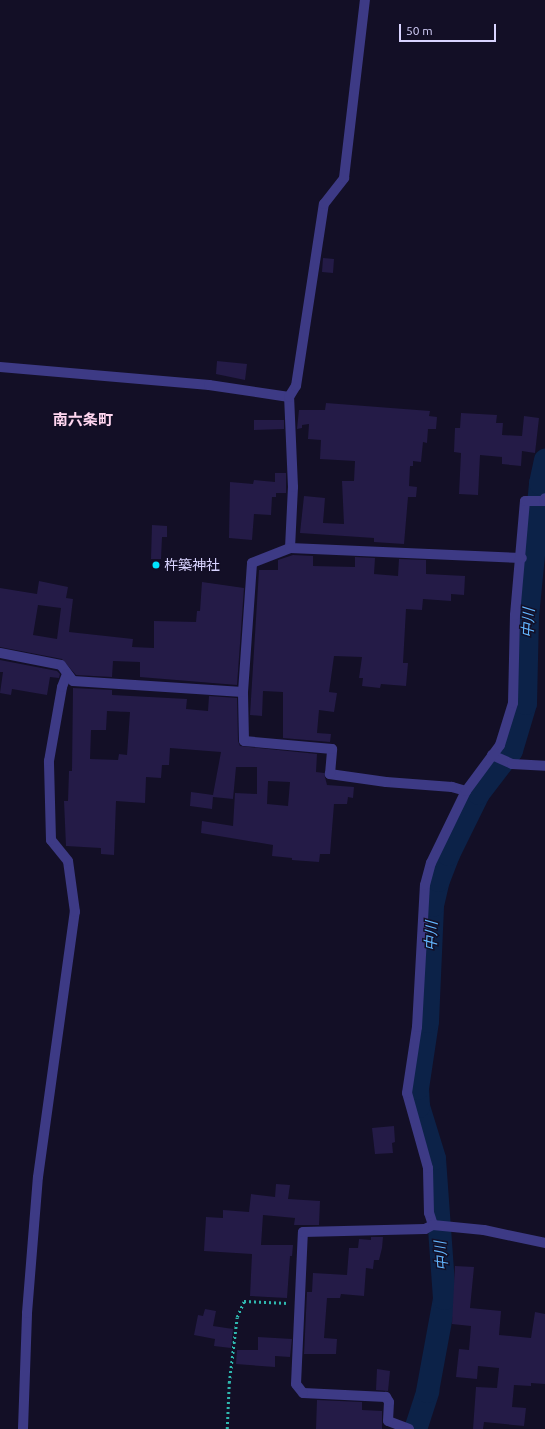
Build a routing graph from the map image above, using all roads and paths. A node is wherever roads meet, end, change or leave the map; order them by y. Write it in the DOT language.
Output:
graph roads {
  1 [pos="365,0"];
  2 [pos="0,367"];
  3 [pos="289,397"];
  4 [pos="545,498"];
  5 [pos="290,548"];
  6 [pos="522,558"];
  7 [pos="0,653"];
  8 [pos="67,674"];
  9 [pos="242,692"];
  10 [pos="492,755"];
  11 [pos="545,766"];
  12 [pos="466,791"];
  13 [pos="434,1225"];
  14 [pos="545,1243"];
  15 [pos="300,1304"];
  16 [pos="23,1429"];
  17 [pos="227,1429"];
  18 [pos="408,1429"];
  1 -- 3 [label="street"];
  2 -- 3 [label="street"];
  3 -- 5 [label="street"];
  4 -- 6 [label="street"];
  5 -- 6 [label="street"];
  5 -- 9 [label="street"];
  6 -- 10 [label="street"];
  7 -- 8 [label="street"];
  8 -- 9 [label="street"];
  8 -- 16 [label="street"];
  9 -- 12 [label="street"];
  10 -- 11 [label="street"];
  10 -- 12 [label="street"];
  12 -- 13 [label="street"];
  13 -- 14 [label="street"];
  13 -- 15 [label="street"];
  15 -- 17 [label="path"];
  15 -- 18 [label="street"];
}
